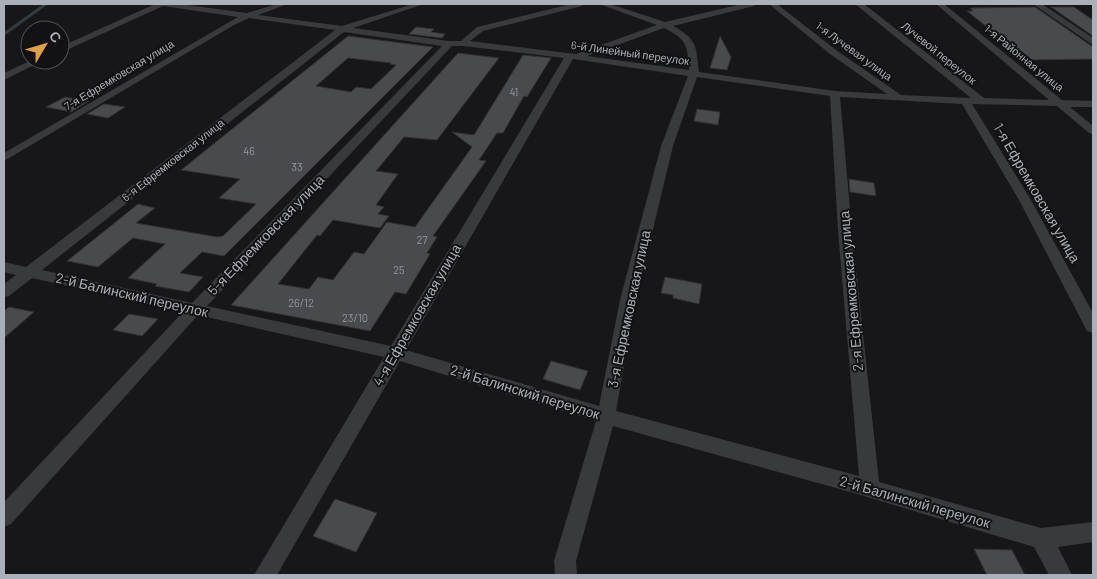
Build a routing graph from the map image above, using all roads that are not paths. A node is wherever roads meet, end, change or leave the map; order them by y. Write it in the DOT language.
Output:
graph roads {
  1 [pos="161,4"];
  2 [pos="165,4"];
  3 [pos="284,4"];
  4 [pos="420,4"];
  5 [pos="579,4"];
  6 [pos="603,4"];
  7 [pos="751,4"];
  8 [pos="773,4"];
  9 [pos="860,4"];
  10 [pos="940,4"];
  11 [pos="1037,4"];
  12 [pos="248,15"];
  13 [pos="665,25"];
  14 [pos="342,29"];
  15 [pos="1093,42"];
  16 [pos="456,43"];
  17 [pos="70,45"];
  18 [pos="573,56"];
  19 [pos="20,69"];
  20 [pos="694,73"];
  21 [pos="4,77"];
  22 [pos="835,94"];
  23 [pos="899,97"];
  24 [pos="965,101"];
  25 [pos="981,102"];
  26 [pos="1063,104"];
  27 [pos="1093,104"];
  28 [pos="1093,131"];
  29 [pos="4,158"];
  30 [pos="4,267"];
  31 [pos="29,272"];
  32 [pos="4,292"];
  33 [pos="195,310"];
  34 [pos="1093,328"];
  35 [pos="395,354"];
  36 [pos="606,416"];
  37 [pos="870,488"];
  38 [pos="4,517"];
  39 [pos="1093,532"];
  40 [pos="1041,539"];
  41 [pos="265,575"];
  42 [pos="566,575"];
  43 [pos="1061,575"];
  1 -- 17 [label="street"];
  2 -- 12 [label="street, 6-й Линейный переулок"];
  3 -- 12 [label="street"];
  4 -- 14 [label="street"];
  5 -- 16 [label="street, 5-я Ефремковская улица"];
  6 -- 13 [label="street"];
  7 -- 13 [label="street"];
  8 -- 23 [label="street, 1-я Лучевая улица"];
  9 -- 25 [label="street, Лучевой переулок"];
  10 -- 26 [label="street, 1-я Районная улица"];
  11 -- 15 [label="street"];
  12 -- 14 [label="street, 6-й Линейный переулок"];
  12 -- 29 [label="street, 7-я Ефремковская улица"];
  13 -- 18 [label="street"];
  13 -- 20 [label="street"];
  14 -- 16 [label="street, 6-й Линейный переулок"];
  14 -- 31 [label="street, 6-я Ефремковская улица"];
  16 -- 18 [label="street, 6-й Линейный переулок"];
  16 -- 33 [label="street, 5-я Ефремковская улица"];
  18 -- 20 [label="street, 6-й Линейный переулок"];
  18 -- 35 [label="street, 4-я Ефремковская улица"];
  19 -- 21 [label="street"];
  20 -- 22 [label="street, 6-й Линейный переулок"];
  20 -- 36 [label="street, 3-я Ефремковская улица"];
  22 -- 23 [label="street, 6-й Линейный переулок"];
  22 -- 37 [label="street, 2-я Ефремковская улица"];
  23 -- 24 [label="street, 6-й Линейный переулок"];
  24 -- 25 [label="street, 6-й Линейный переулок"];
  24 -- 34 [label="street, 1-я Ефремковская улица"];
  25 -- 26 [label="street, 6-й Линейный переулок"];
  26 -- 27 [label="street, 6-й Линейный переулок"];
  26 -- 28 [label="street, 1-я Районная улица"];
  30 -- 31 [label="street, 2-й Балинский переулок"];
  31 -- 32 [label="street, 6-я Ефремковская улица"];
  31 -- 33 [label="street, 2-й Балинский переулок"];
  33 -- 35 [label="street, 2-й Балинский переулок"];
  33 -- 38 [label="street, 5-я Ефремковская улица"];
  35 -- 36 [label="street, 2-й Балинский переулок"];
  35 -- 41 [label="street, 4-я Ефремковская улица"];
  36 -- 37 [label="street, 2-й Балинский переулок"];
  36 -- 42 [label="street, 3-я Ефремковская улица"];
  37 -- 40 [label="street, 2-й Балинский переулок"];
  39 -- 40 [label="street"];
  40 -- 43 [label="street"];
}
